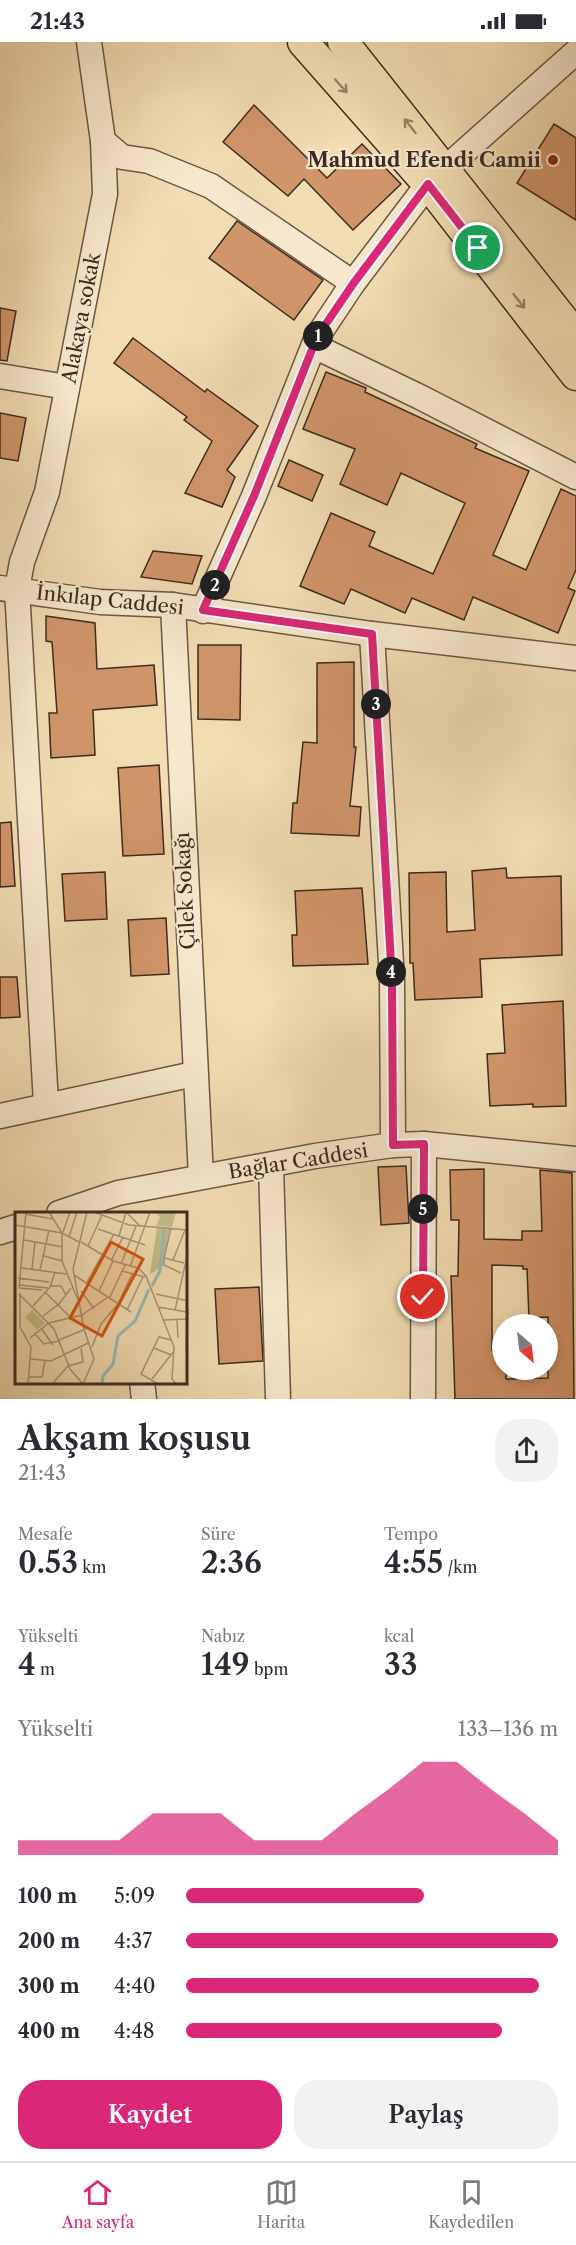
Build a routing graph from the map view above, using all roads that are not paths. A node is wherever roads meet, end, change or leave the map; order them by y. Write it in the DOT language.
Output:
graph roads {
  1 [pos="89,42"];
  2 [pos="303,42"];
  3 [pos="343,42"];
  4 [pos="573,62"];
  5 [pos="103,141"];
  6 [pos="436,176"];
  7 [pos="353,284"];
  8 [pos="576,336"];
  9 [pos="314,346"];
  10 [pos="576,375"];
  11 [pos="0,376"];
  12 [pos="67,387"];
  13 [pos="576,477"];
  14 [pos="8,589"];
  15 [pos="173,605"];
  16 [pos="203,610"];
  17 [pos="372,634"];
  18 [pos="576,658"];
  19 [pos="194,1074"];
  20 [pos="46,1104"];
  21 [pos="0,1116"];
  22 [pos="424,1144"];
  23 [pos="393,1145"];
  24 [pos="576,1160"];
  25 [pos="271,1166"];
  26 [pos="201,1177"];
  27 [pos="119,1203"];
  28 [pos="65,1212"];
  29 [pos="15,1227"];
  30 [pos="0,1232"];
  31 [pos="142,1384"];
  32 [pos="144,1399"];
  33 [pos="279,1399"];
  34 [pos="423,1399"];
  1 -- 5 [label="street, Alakaya sokak"];
  2 -- 6 [label="main road, one-way"];
  6 -- 3 [label="main road, one-way"];
  4 -- 6 [label="street"];
  5 -- 7 [label="street"];
  5 -- 12 [label="street, Alakaya sokak"];
  6 -- 7 [label="street"];
  6 -- 8 [label="main road"];
  6 -- 10 [label="main road, one-way"];
  7 -- 9 [label="street"];
  9 -- 13 [label="street"];
  9 -- 16 [label="street"];
  11 -- 12 [label="street"];
  12 -- 14 [label="street, Alakaya sokak"];
  14 -- 15 [label="street, İnkılap Caddesi"];
  14 -- 20 [label="street, Alakaya sokak"];
  15 -- 16 [label="street, İnkılap Caddesi"];
  15 -- 19 [label="street, Çilek Sokağı"];
  16 -- 17 [label="street, İnkılap Caddesi"];
  17 -- 18 [label="street, İnkılap Caddesi"];
  17 -- 23 [label="street"];
  19 -- 20 [label="street"];
  19 -- 26 [label="street, Çilek Sokağı"];
  20 -- 21 [label="street"];
  22 -- 23 [label="street, Bağlar Caddesi"];
  22 -- 24 [label="street, Bağlar Caddesi"];
  22 -- 34 [label="street"];
  23 -- 25 [label="street, Bağlar Caddesi"];
  25 -- 26 [label="street, Bağlar Caddesi"];
  25 -- 33 [label="street"];
  26 -- 27 [label="street, Bağlar Caddesi"];
  27 -- 28 [label="street, Bağlar Caddesi"];
  29 -- 30 [label="street"];
  31 -- 32 [label="street"];
}
